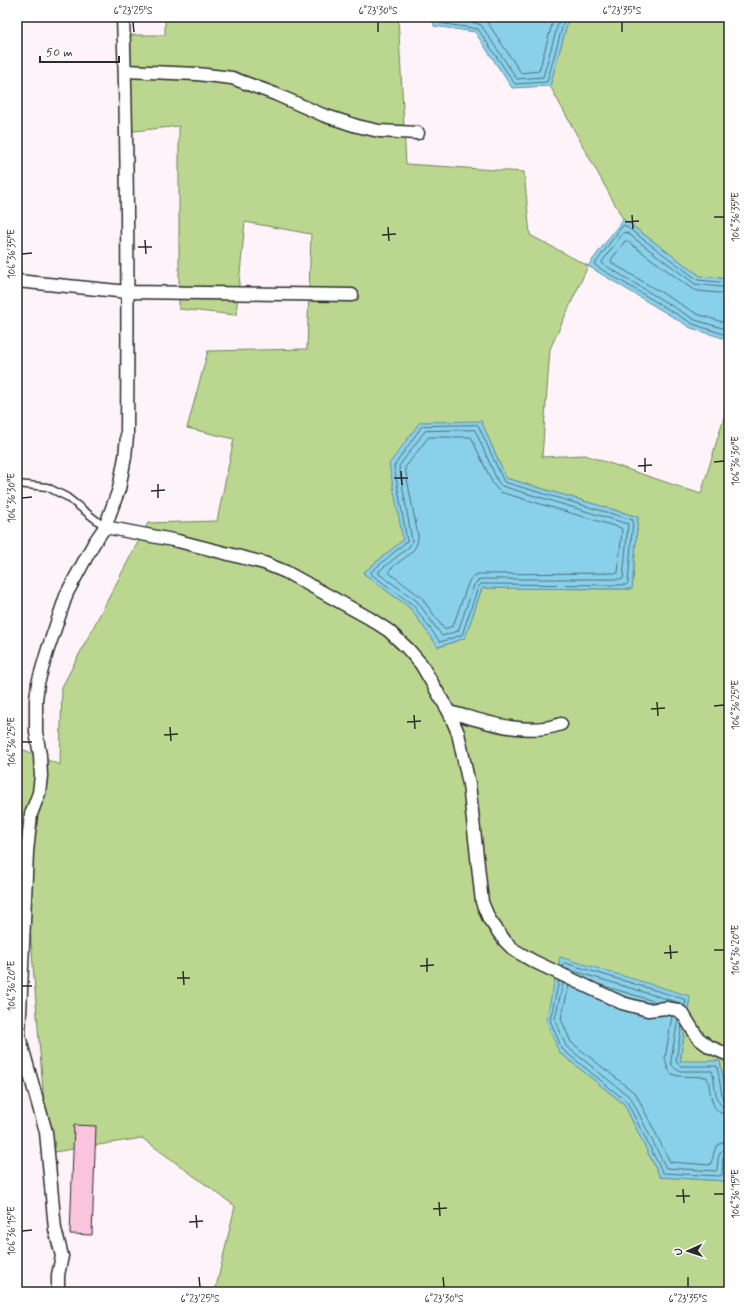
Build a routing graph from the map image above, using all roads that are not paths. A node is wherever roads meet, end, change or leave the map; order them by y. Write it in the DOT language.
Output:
graph roads {
  1 [pos="123,17"];
  2 [pos="125,71"];
  3 [pos="418,134"];
  4 [pos="17,281"];
  5 [pos="128,292"];
  6 [pos="352,295"];
  7 [pos="17,484"];
  8 [pos="105,527"];
  9 [pos="449,712"];
  10 [pos="561,724"];
  11 [pos="21,919"];
  12 [pos="729,1055"];
  13 [pos="58,1292"];
  1 -- 2 [label="street"];
  2 -- 3 [label="street"];
  2 -- 5 [label="street"];
  4 -- 5 [label="street"];
  5 -- 6 [label="street"];
  5 -- 8 [label="street"];
  7 -- 8 [label="lane"];
  8 -- 9 [label="street"];
  8 -- 11 [label="street"];
  9 -- 10 [label="street"];
  9 -- 12 [label="street"];
  11 -- 13 [label="street"];
}
